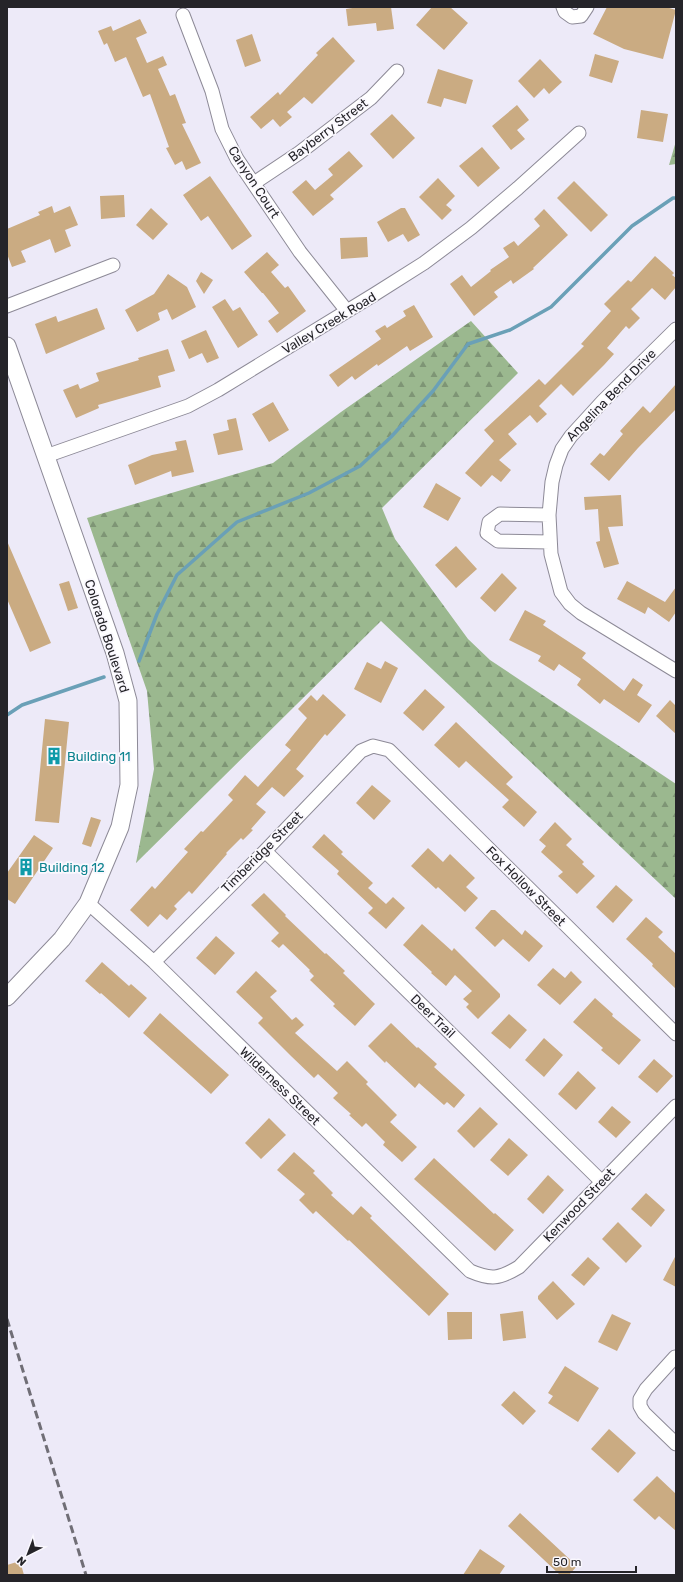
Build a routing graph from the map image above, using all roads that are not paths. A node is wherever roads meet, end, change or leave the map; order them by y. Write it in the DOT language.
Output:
graph roads {
  1 [pos="563,7"];
  2 [pos="587,7"];
  3 [pos="183,15"];
  4 [pos="397,71"];
  5 [pos="579,133"];
  6 [pos="254,183"];
  7 [pos="114,265"];
  8 [pos="7,306"];
  9 [pos="347,311"];
  10 [pos="676,329"];
  11 [pos="7,346"];
  12 [pos="46,456"];
  13 [pos="549,515"];
  14 [pos="550,542"];
  15 [pos="676,671"];
  16 [pos="373,746"];
  17 [pos="265,851"];
  18 [pos="88,903"];
  19 [pos="154,962"];
  20 [pos="7,997"];
  21 [pos="676,1034"];
  22 [pos="676,1106"];
  23 [pos="602,1182"];
  24 [pos="470,1271"];
  25 [pos="675,1357"];
  26 [pos="676,1444"];
  1 -- 2 [label="street"];
  3 -- 6 [label="street, Canyon Court"];
  4 -- 6 [label="street, Bayberry Street"];
  5 -- 9 [label="street, Valley Creek Road"];
  6 -- 9 [label="street, Canyon Court"];
  7 -- 8 [label="street"];
  9 -- 12 [label="street, Valley Creek Road"];
  10 -- 13 [label="street, Angelina Bend Drive"];
  11 -- 12 [label="main road, Colorado Boulevard"];
  12 -- 18 [label="main road, Colorado Boulevard"];
  13 -- 14 [label="street, Angelina Bend Drive"];
  13 -- 14 [label="street"];
  14 -- 15 [label="street, Angelina Bend Drive"];
  16 -- 17 [label="street, Timberidge Street"];
  16 -- 21 [label="street, Fox Hollow Street"];
  17 -- 19 [label="street, Timberidge Street"];
  17 -- 23 [label="street, Deer Trail"];
  18 -- 19 [label="street, Wilderness Street"];
  18 -- 20 [label="main road, Colorado Boulevard"];
  19 -- 24 [label="street, Wilderness Street"];
  22 -- 23 [label="street, Kenwood Street"];
  23 -- 24 [label="street, Kenwood Street"];
  25 -- 26 [label="street"];
}
